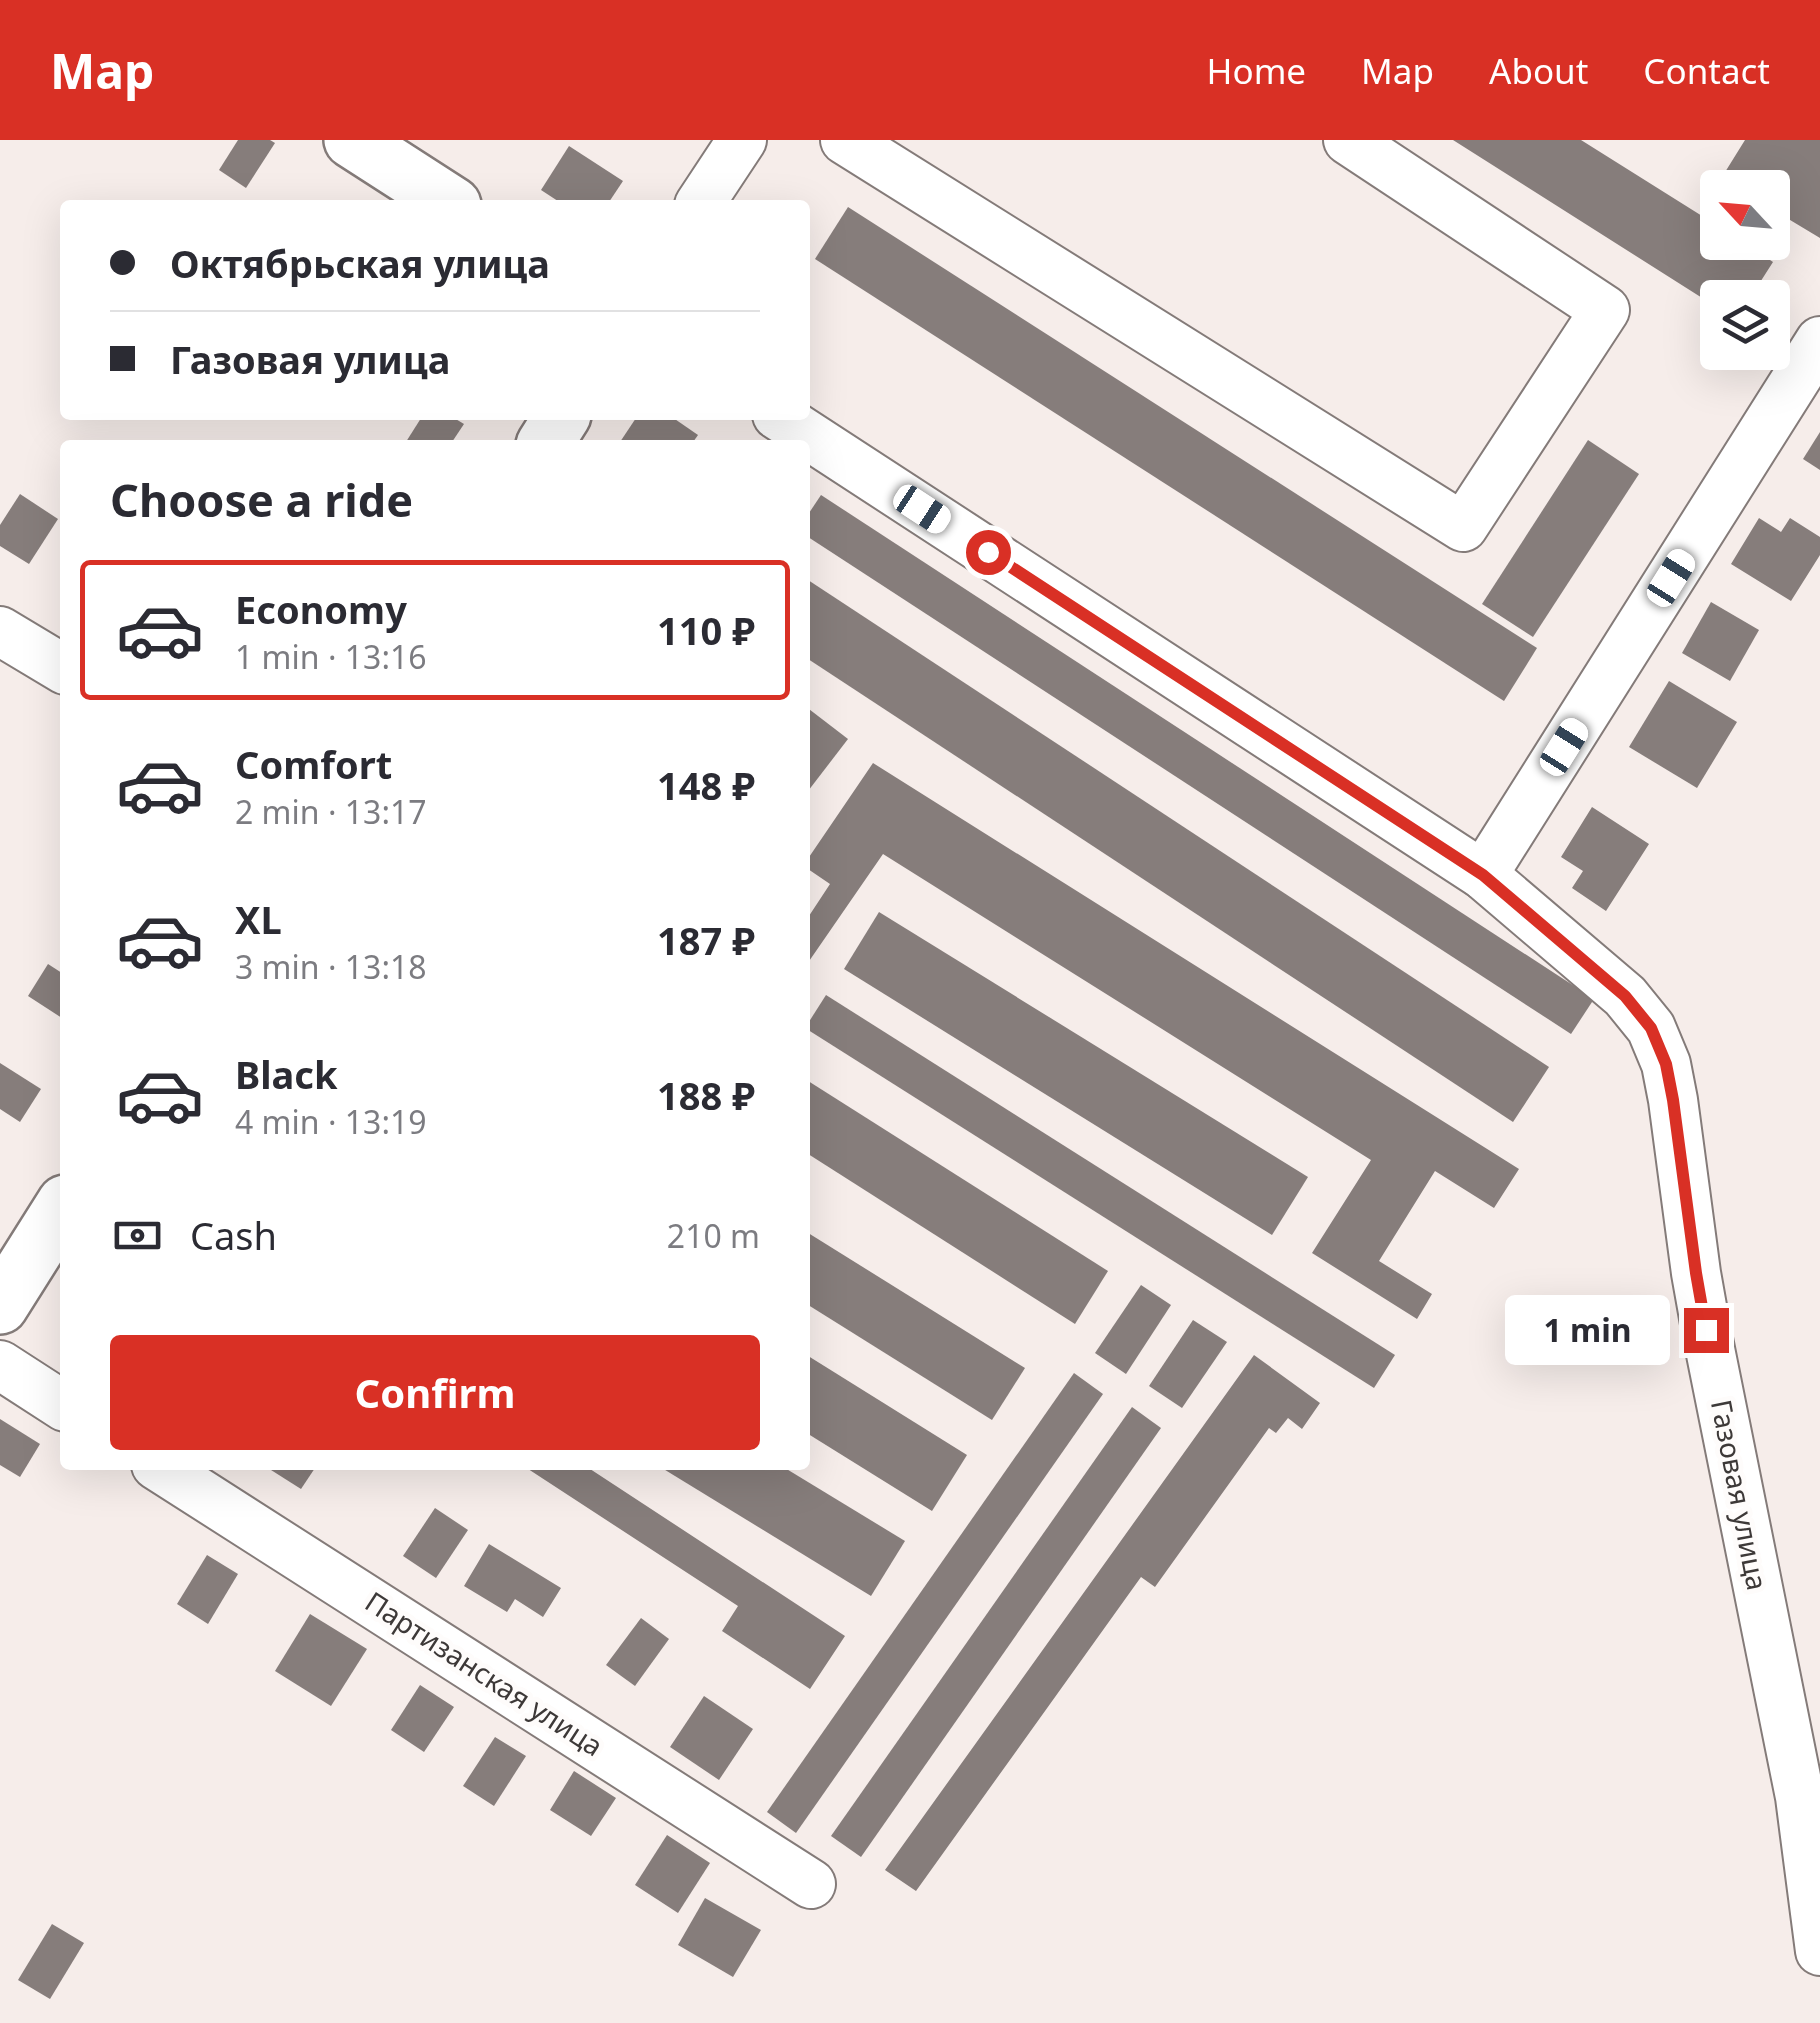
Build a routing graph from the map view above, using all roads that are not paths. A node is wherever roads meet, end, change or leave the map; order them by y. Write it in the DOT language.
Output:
graph roads {
  1 [pos="352,140"];
  2 [pos="742,140"];
  3 [pos="845,140"];
  4 [pos="1348,140"];
  5 [pos="445,200"];
  6 [pos="702,200"];
  7 [pos="1820,342"];
  8 [pos="785,420"];
  9 [pos="0,630"];
  10 [pos="60,667"];
  11 [pos="1483,875"];
  12 [pos="60,1211"];
  13 [pos="0,1306"];
  14 [pos="0,1365"];
  15 [pos="60,1404"];
  16 [pos="164,1470"];
  17 [pos="812,1884"];
  18 [pos="1820,1951"];
  1 -- 5 [label="main road"];
  2 -- 6 [label="street"];
  3 -- 4 [label="street"];
  7 -- 11 [label="street"];
  8 -- 11 [label="street, Газовая улица"];
  9 -- 10 [label="street"];
  11 -- 18 [label="street, Газовая улица"];
  12 -- 13 [label="main road"];
  14 -- 15 [label="street"];
  16 -- 17 [label="street, Партизанская улица"];
}
